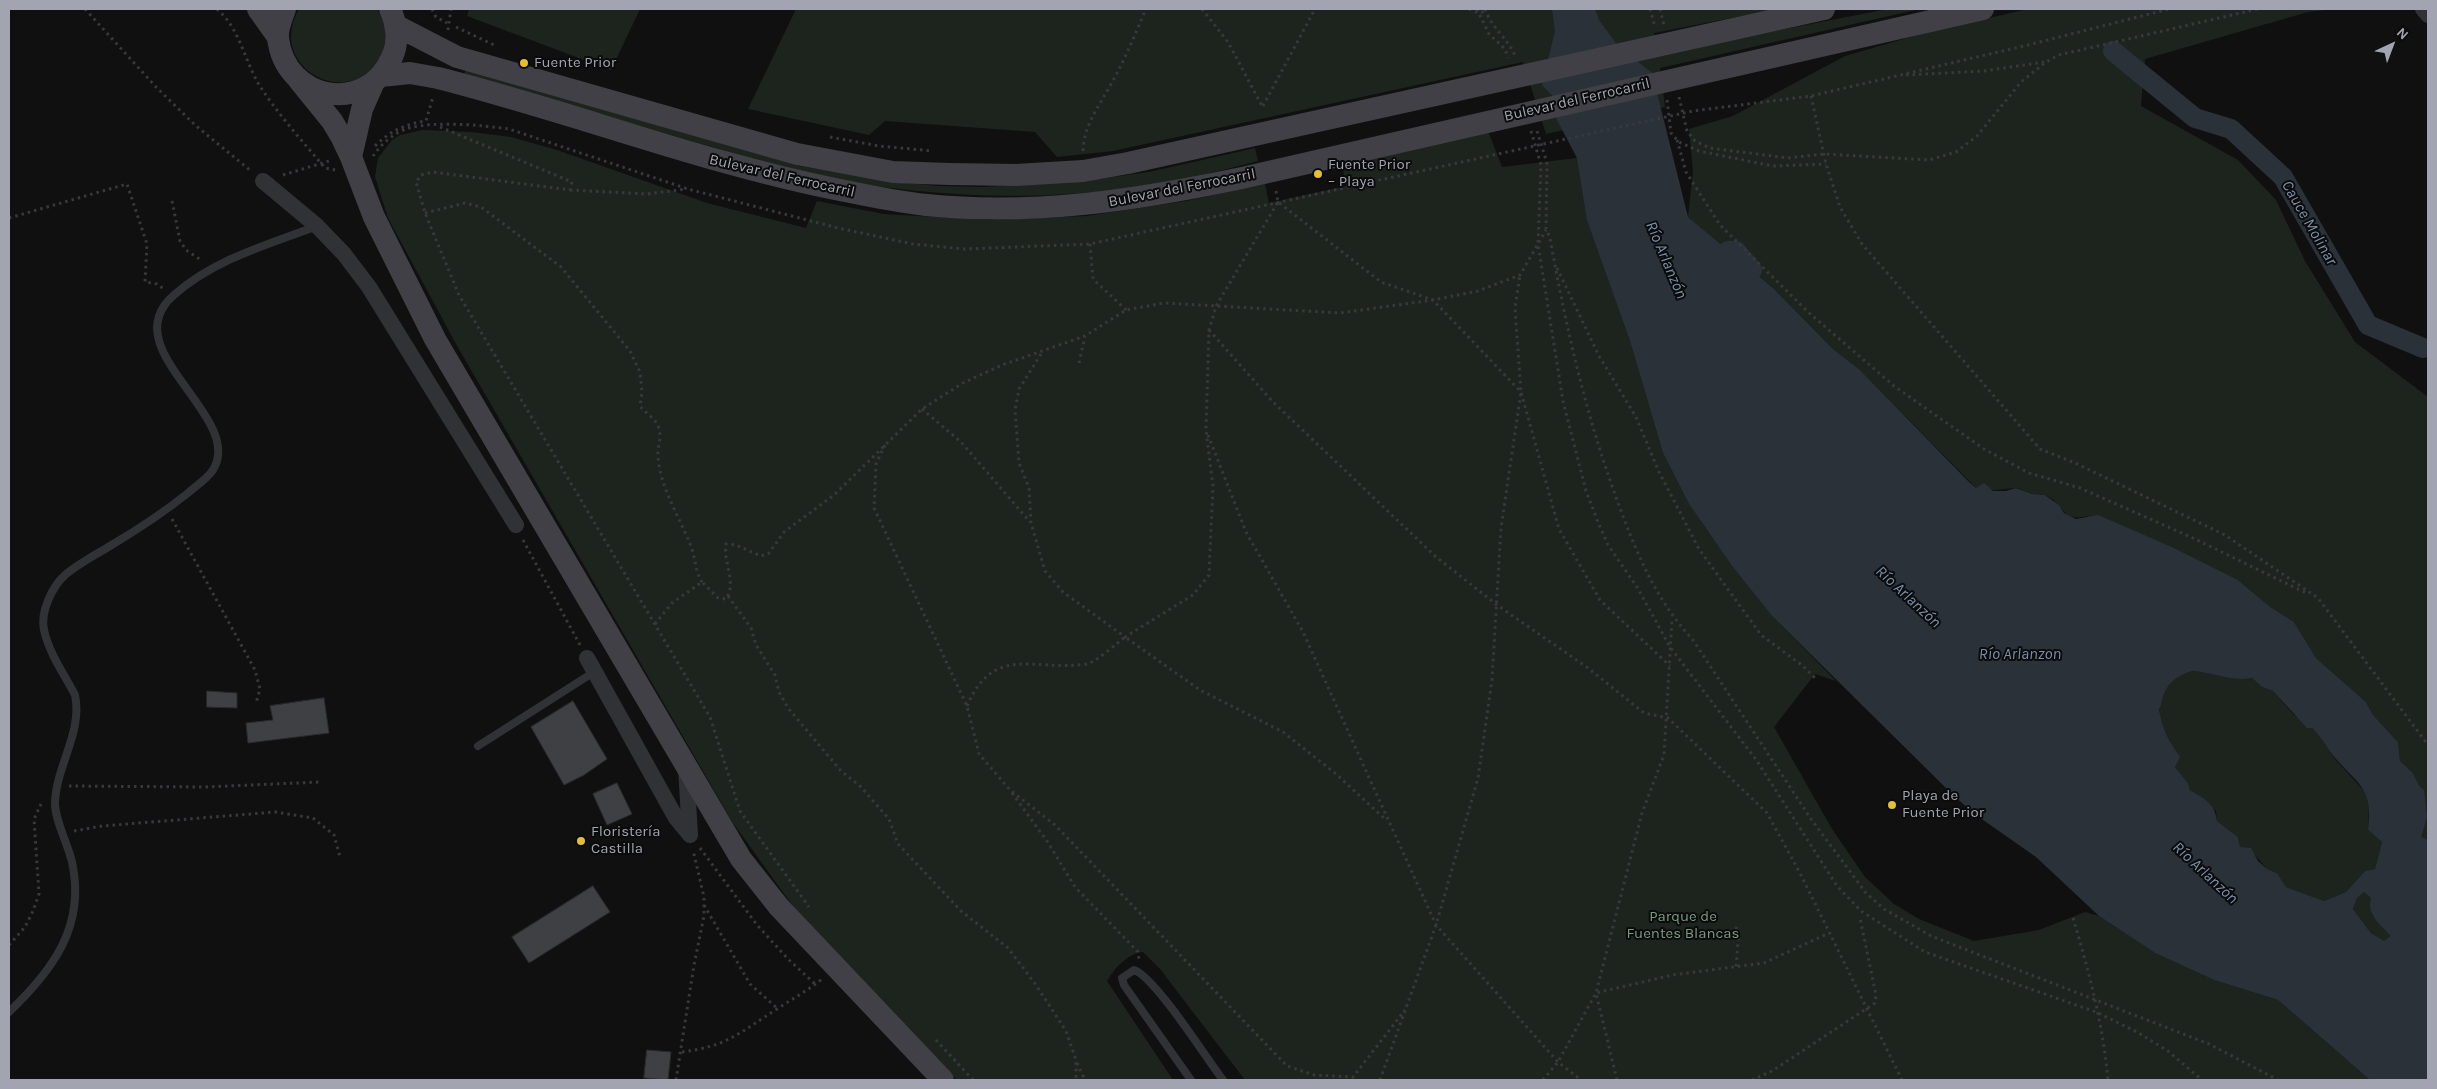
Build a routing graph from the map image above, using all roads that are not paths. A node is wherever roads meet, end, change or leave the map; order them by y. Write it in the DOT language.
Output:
graph roads {
  1 [pos="258,9"];
  2 [pos="285,9"];
  3 [pos="1824,9"];
  4 [pos="1983,9"];
  5 [pos="2422,9"];
  6 [pos="2428,15"];
  7 [pos="393,17"];
  8 [pos="278,37"];
  9 [pos="298,79"];
  10 [pos="377,80"];
  11 [pos="358,158"];
  12 [pos="263,181"];
  13 [pos="316,226"];
  14 [pos="516,526"];
  15 [pos="591,665"];
  16 [pos="478,746"];
  17 [pos="686,764"];
  18 [pos="9,1012"];
  19 [pos="943,1080"];
  20 [pos="1191,1080"];
  21 [pos="1223,1080"];
  1 -- 8 [label="main road"];
  2 -- 8 [label="main road"];
  3 -- 7 [label="main road, Bulevar del Ferrocarril"];
  4 -- 10 [label="main road, Bulevar del Ferrocarril"];
  5 -- 6 [label="street"];
  7 -- 10 [label="main road"];
  8 -- 9 [label="main road"];
  9 -- 10 [label="main road, Bulevar del Ferrocarril"];
  9 -- 11 [label="main road"];
  10 -- 11 [label="main road"];
  11 -- 17 [label="main road"];
  12 -- 13 [label="street"];
  13 -- 14 [label="street"];
  13 -- 18 [label="lane"];
  15 -- 16 [label="lane"];
  15 -- 17 [label="street"];
  17 -- 19 [label="main road"];
  20 -- 21 [label="lane"];
}
